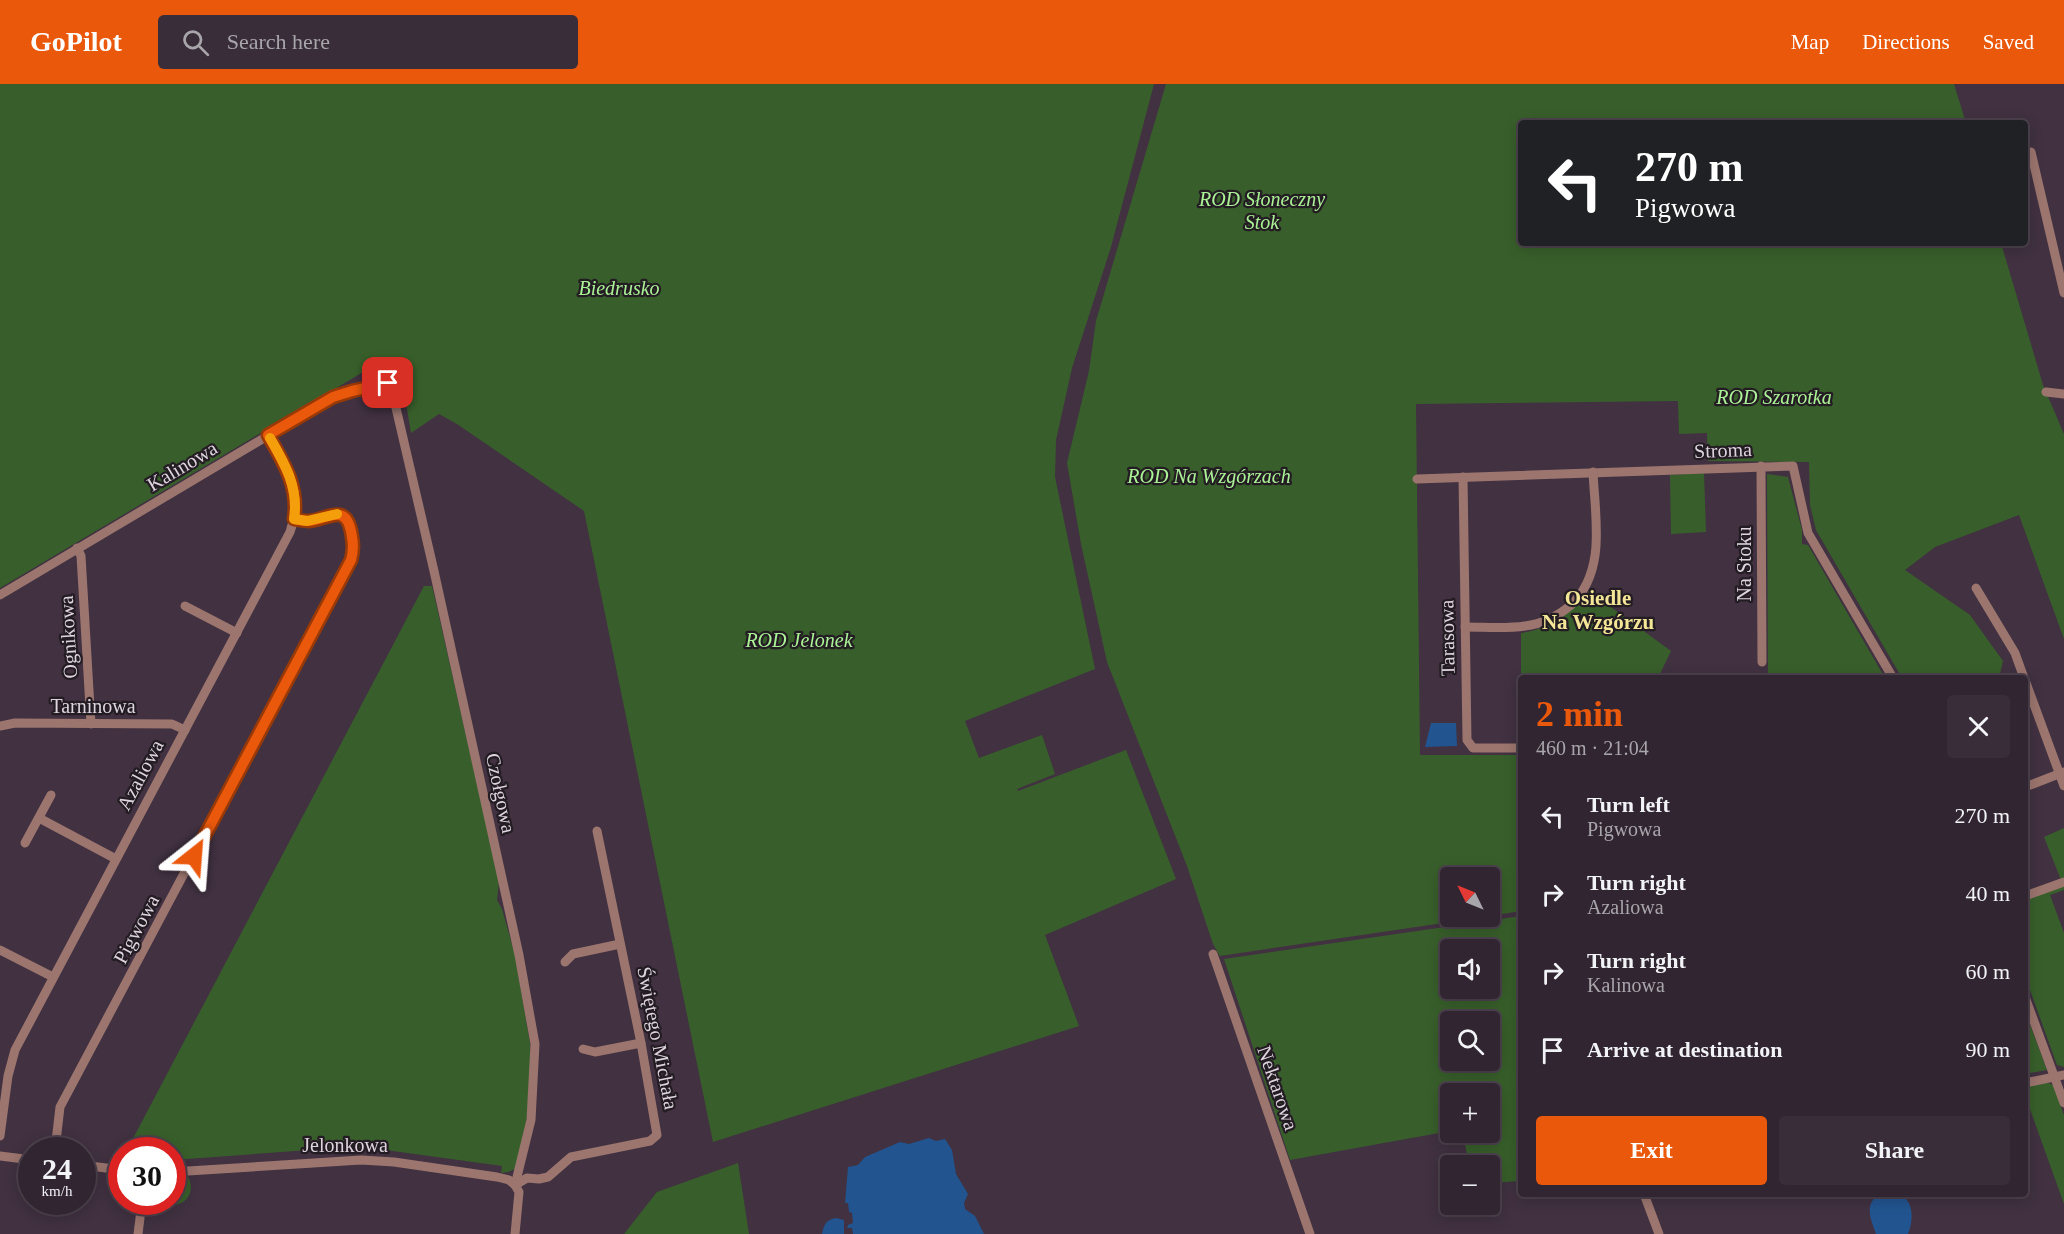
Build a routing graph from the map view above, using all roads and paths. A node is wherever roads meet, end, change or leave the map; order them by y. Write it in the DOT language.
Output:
graph roads {
  1 [pos="2031,152"];
  2 [pos="2064,293"];
  3 [pos="382,364"];
  4 [pos="388,383"];
  5 [pos="2046,392"];
  6 [pos="2064,394"];
  7 [pos="268,435"];
  8 [pos="1761,466"];
  9 [pos="1593,472"];
  10 [pos="1463,477"];
  11 [pos="1417,479"];
  12 [pos="294,519"];
  13 [pos="77,548"];
  14 [pos="1976,588"];
  15 [pos="0,595"];
  16 [pos="185,606"];
  17 [pos="1465,627"];
  18 [pos="237,633"];
  19 [pos="1762,662"];
  20 [pos="1891,675"];
  21 [pos="2023,675"];
  22 [pos="2028,687"];
  23 [pos="91,724"];
  24 [pos="0,726"];
  25 [pos="184,730"];
  26 [pos="1518,748"];
  27 [pos="2062,773"];
  28 [pos="2028,786"];
  29 [pos="2064,786"];
  30 [pos="51,795"];
  31 [pos="39,818"];
  32 [pos="597,831"];
  33 [pos="25,843"];
  34 [pos="116,859"];
  35 [pos="2064,882"];
  36 [pos="2028,895"];
  37 [pos="620,944"];
  38 [pos="0,950"];
  39 [pos="1213,954"];
  40 [pos="565,962"];
  41 [pos="53,978"];
  42 [pos="2028,1004"];
  43 [pos="641,1043"];
  44 [pos="583,1049"];
  45 [pos="2059,1076"];
  46 [pos="2028,1082"];
  47 [pos="2064,1103"];
  48 [pos="1,1110"];
  49 [pos="0,1136"];
  50 [pos="57,1137"];
  51 [pos="0,1156"];
  52 [pos="18,1158"];
  53 [pos="186,1171"];
  54 [pos="515,1185"];
  55 [pos="1645,1197"];
  56 [pos="140,1215"];
  57 [pos="138,1234"];
  58 [pos="515,1234"];
  59 [pos="1310,1234"];
  60 [pos="1659,1234"];
  1 -- 2 [label="street"];
  3 -- 4 [label="street, Czołgowa"];
  4 -- 7 [label="street, Kalinowa"];
  4 -- 54 [label="street, Czołgowa"];
  5 -- 6 [label="street"];
  7 -- 12 [label="street, Azaliowa"];
  7 -- 13 [label="street, Kalinowa"];
  8 -- 9 [label="street, Stroma"];
  8 -- 19 [label="street, Na Stoku"];
  8 -- 20 [label="street, Stroma"];
  9 -- 10 [label="street, Stroma"];
  9 -- 17 [label="street"];
  10 -- 11 [label="street, Stroma"];
  10 -- 17 [label="street, Tarasowa"];
  12 -- 18 [label="street, Azaliowa"];
  12 -- 50 [label="street, Pigwowa"];
  13 -- 15 [label="street, Kalinowa"];
  13 -- 23 [label="street, Ognikowa"];
  14 -- 21 [label="street"];
  16 -- 18 [label="street"];
  17 -- 26 [label="street, Tarasowa"];
  18 -- 25 [label="street, Azaliowa"];
  22 -- 27 [label="street"];
  23 -- 24 [label="street, Tarninowa"];
  23 -- 25 [label="street, Tarninowa"];
  25 -- 34 [label="street, Azaliowa"];
  27 -- 28 [label="street"];
  27 -- 29 [label="street"];
  30 -- 31 [label="street"];
  31 -- 33 [label="street"];
  31 -- 34 [label="street"];
  32 -- 37 [label="street, Świętego Michała"];
  34 -- 41 [label="street, Azaliowa"];
  35 -- 36 [label="street"];
  37 -- 40 [label="street"];
  37 -- 43 [label="street, Świętego Michała"];
  38 -- 41 [label="street"];
  39 -- 59 [label="street, Nektarowa"];
  41 -- 48 [label="street, Azaliowa"];
  42 -- 45 [label="street"];
  43 -- 44 [label="street"];
  43 -- 54 [label="street, Świętego Michała"];
  45 -- 46 [label="street"];
  45 -- 47 [label="street"];
  48 -- 49 [label="street, Azaliowa"];
  51 -- 52 [label="street"];
  53 -- 54 [label="street, Jelonkowa"];
  54 -- 58 [label="street, Czołgowa"];
  55 -- 60 [label="street"];
  56 -- 57 [label="street"];
}
